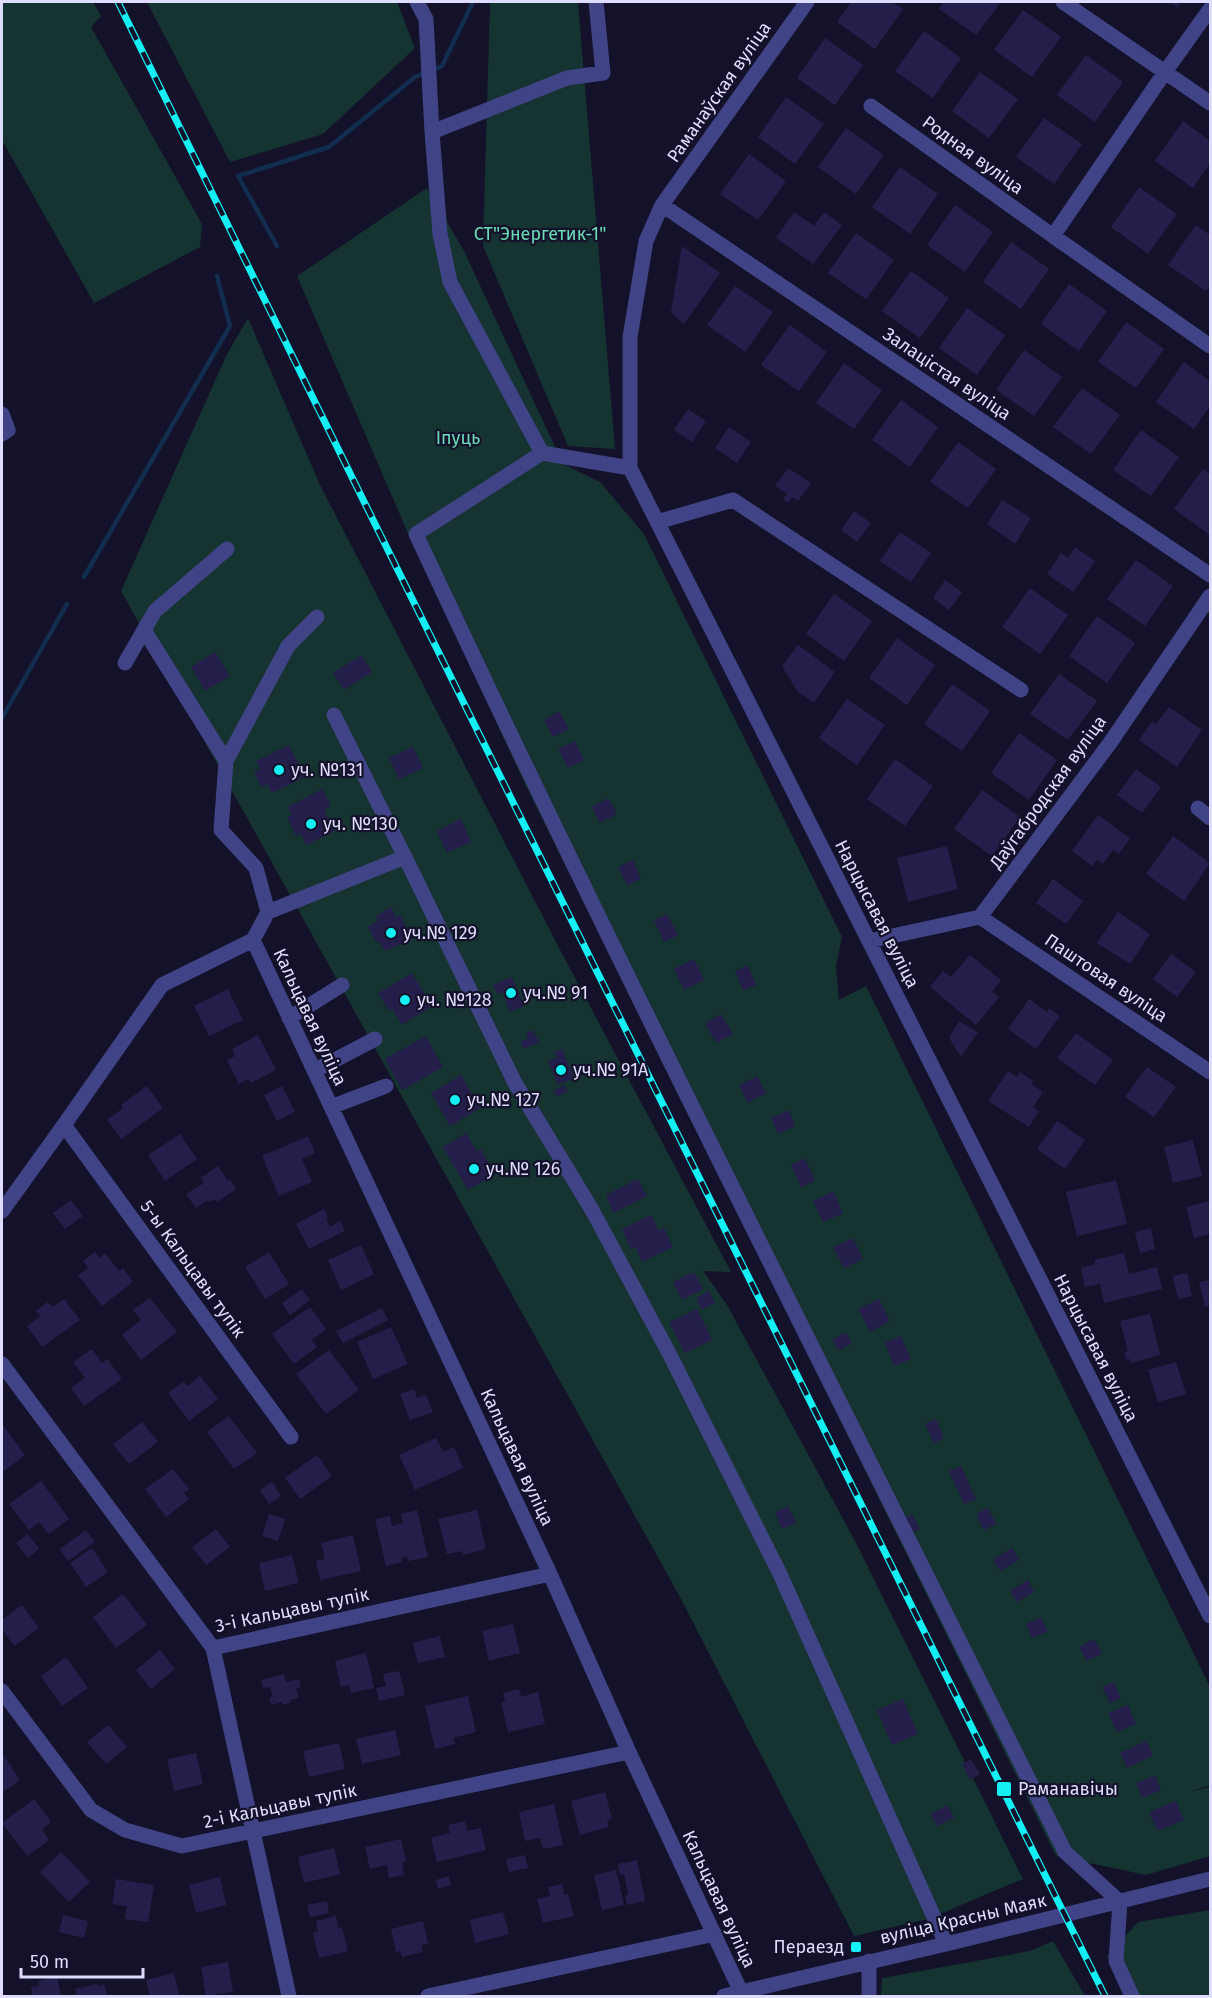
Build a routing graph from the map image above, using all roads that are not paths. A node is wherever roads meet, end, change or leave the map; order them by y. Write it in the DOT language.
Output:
graph roads {
  1 [pos="417,2"];
  2 [pos="596,2"];
  3 [pos="807,2"];
  4 [pos="1063,2"];
  5 [pos="1210,9"];
  6 [pos="1165,72"];
  7 [pos="1210,104"];
  8 [pos="871,106"];
  9 [pos="432,132"];
  10 [pos="662,205"];
  11 [pos="1053,236"];
  12 [pos="1210,346"];
  13 [pos="2,414"];
  14 [pos="5,432"];
  15 [pos="542,453"];
  16 [pos="630,468"];
  17 [pos="657,522"];
  18 [pos="227,549"];
  19 [pos="1210,575"];
  20 [pos="1210,596"];
  21 [pos="316,617"];
  22 [pos="144,630"];
  23 [pos="124,663"];
  24 [pos="1021,690"];
  25 [pos="333,715"];
  26 [pos="226,761"];
  27 [pos="405,857"];
  28 [pos="268,912"];
  29 [pos="980,917"];
  30 [pos="253,940"];
  31 [pos="869,941"];
  32 [pos="342,985"];
  33 [pos="289,1018"];
  34 [pos="375,1039"];
  35 [pos="314,1071"];
  36 [pos="1210,1072"];
  37 [pos="386,1086"];
  38 [pos="331,1107"];
  39 [pos="64,1125"];
  40 [pos="2,1211"];
  41 [pos="2,1364"];
  42 [pos="291,1437"];
  43 [pos="550,1574"];
  44 [pos="1210,1616"];
  45 [pos="213,1648"];
  46 [pos="2,1691"];
  47 [pos="629,1752"];
  48 [pos="252,1832"];
  49 [pos="1210,1879"];
  50 [pos="1120,1902"];
  51 [pos="715,1934"];
  52 [pos="946,1944"];
  53 [pos="869,1961"];
  54 [pos="741,1992"];
  55 [pos="289,1996"];
  56 [pos="428,1996"];
  57 [pos="724,1996"];
  58 [pos="869,1996"];
  59 [pos="1132,1996"];
  1 -- 9 [label="street"];
  2 -- 9 [label="street"];
  3 -- 10 [label="street, Раманаўская вуліца"];
  4 -- 6 [label="street"];
  5 -- 6 [label="street"];
  6 -- 7 [label="street"];
  6 -- 11 [label="street"];
  8 -- 11 [label="street, Родная вуліца"];
  9 -- 15 [label="street"];
  10 -- 16 [label="street, Нарцысавая вуліца"];
  10 -- 19 [label="street, Залацістая вуліца"];
  11 -- 12 [label="street, Родная вуліца"];
  13 -- 14 [label="street"];
  15 -- 16 [label="street"];
  15 -- 50 [label="street"];
  16 -- 17 [label="street, Нарцысавая вуліца"];
  17 -- 24 [label="street"];
  17 -- 31 [label="street, Нарцысавая вуліца"];
  18 -- 22 [label="street"];
  20 -- 29 [label="street, Даўгабродская вуліца"];
  21 -- 26 [label="street"];
  22 -- 23 [label="street"];
  22 -- 26 [label="street"];
  25 -- 27 [label="street"];
  26 -- 28 [label="street"];
  27 -- 28 [label="street"];
  27 -- 52 [label="street"];
  28 -- 30 [label="street"];
  29 -- 31 [label="street"];
  29 -- 36 [label="street, Паштовая вуліца"];
  30 -- 33 [label="street, Кальцавая вуліца"];
  30 -- 39 [label="street"];
  31 -- 44 [label="street, Нарцысавая вуліца"];
  32 -- 33 [label="street"];
  33 -- 35 [label="street, Кальцавая вуліца"];
  34 -- 35 [label="street"];
  35 -- 38 [label="street, Кальцавая вуліца"];
  37 -- 38 [label="street"];
  38 -- 43 [label="street, Кальцавая вуліца"];
  39 -- 40 [label="street"];
  39 -- 42 [label="street, 5-ы Кальцавы тупік"];
  41 -- 45 [label="street, 3-і Кальцавы тупік"];
  43 -- 45 [label="street, 3-і Кальцавы тупік"];
  43 -- 47 [label="street, Кальцавая вуліца"];
  45 -- 48 [label="street"];
  46 -- 48 [label="street, 2-і Кальцавы тупік"];
  47 -- 48 [label="street, 2-і Кальцавы тупік"];
  47 -- 51 [label="street, Кальцавая вуліца"];
  48 -- 55 [label="street"];
  49 -- 50 [label="street, вуліца Красны Маяк"];
  50 -- 52 [label="street, вуліца Красны Маяк"];
  50 -- 59 [label="street"];
  51 -- 54 [label="street, Кальцавая вуліца"];
  51 -- 56 [label="street"];
  52 -- 53 [label="street, вуліца Красны Маяк"];
  53 -- 54 [label="street, вуліца Красны Маяк"];
  53 -- 58 [label="street"];
  54 -- 57 [label="street, вуліца Красны Маяк"];
}
